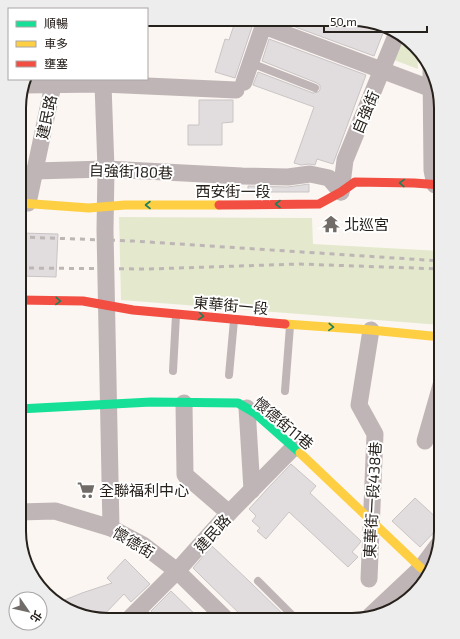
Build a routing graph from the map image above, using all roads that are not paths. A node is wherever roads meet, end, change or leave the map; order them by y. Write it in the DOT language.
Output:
graph roads {
  1 [pos="263,26"];
  2 [pos="269,26"];
  3 [pos="395,38"];
  4 [pos="251,64"];
  5 [pos="382,71"];
  6 [pos="53,82"];
  7 [pos="103,82"];
  8 [pos="29,84"];
  9 [pos="315,88"];
  10 [pos="432,89"];
  11 [pos="432,92"];
  12 [pos="106,169"];
  13 [pos="34,171"];
  14 [pos="434,175"];
  15 [pos="434,185"];
  16 [pos="341,192"];
  17 [pos="26,197"];
  18 [pos="26,203"];
  19 [pos="106,207"];
  20 [pos="26,300"];
  21 [pos="107,306"];
  22 [pos="176,314"];
  23 [pos="234,320"];
  24 [pos="290,325"];
  25 [pos="371,330"];
  26 [pos="434,336"];
  27 [pos="172,371"];
  28 [pos="229,375"];
  29 [pos="285,391"];
  30 [pos="184,403"];
  31 [pos="108,405"];
  32 [pos="246,408"];
  33 [pos="26,409"];
  34 [pos="434,409"];
  35 [pos="425,441"];
  36 [pos="294,447"];
  37 [pos="252,490"];
  38 [pos="26,512"];
  39 [pos="230,513"];
  40 [pos="371,521"];
  41 [pos="111,528"];
  42 [pos="431,555"];
  43 [pos="421,568"];
  44 [pos="177,571"];
  45 [pos="369,579"];
  46 [pos="258,581"];
  47 [pos="410,587"];
  48 [pos="381,608"];
  49 [pos="142,613"];
  50 [pos="220,613"];
  51 [pos="290,613"];
  1 -- 4 [label="street"];
  2 -- 5 [label="street"];
  3 -- 5 [label="street, 自強街"];
  4 -- 7 [label="street"];
  4 -- 9 [label="lane"];
  5 -- 10 [label="street"];
  5 -- 16 [label="street, 自強街"];
  6 -- 7 [label="street"];
  6 -- 8 [label="street"];
  6 -- 13 [label="street, 建民路"];
  7 -- 12 [label="street"];
  11 -- 14 [label="street"];
  12 -- 13 [label="street, 自強街180巷"];
  12 -- 16 [label="street, 自強街180巷"];
  12 -- 19 [label="street"];
  13 -- 17 [label="street, 建民路"];
  15 -- 16 [label="street, 西安街一段, one-way"];
  16 -- 19 [label="street, 西安街一段, one-way"];
  18 -- 19 [label="street, 西安街一段"];
  19 -- 21 [label="street"];
  20 -- 21 [label="street, 東華街一段, one-way"];
  21 -- 22 [label="street, 東華街一段"];
  21 -- 31 [label="street"];
  22 -- 23 [label="street, 東華街一段, one-way"];
  22 -- 27 [label="lane"];
  23 -- 24 [label="street, 東華街一段"];
  23 -- 28 [label="lane"];
  24 -- 25 [label="street, 東華街一段, one-way"];
  24 -- 29 [label="lane"];
  25 -- 26 [label="street, 東華街一段"];
  25 -- 40 [label="street, 東華街一段438巷"];
  30 -- 31 [label="street, 懷德街11巷"];
  30 -- 32 [label="street, 懷德街11巷"];
  30 -- 39 [label="street"];
  31 -- 33 [label="street, 懷德街11巷"];
  31 -- 41 [label="street"];
  32 -- 36 [label="street, 懷德街11巷"];
  32 -- 37 [label="street"];
  34 -- 35 [label="street"];
  36 -- 37 [label="street, 建民路"];
  36 -- 40 [label="street, 懷德街11巷"];
  37 -- 39 [label="street, 建民路"];
  38 -- 41 [label="street, 懷德街"];
  39 -- 44 [label="street, 建民路"];
  40 -- 43 [label="street, 懷德街11巷"];
  40 -- 45 [label="street, 東華街一段438巷"];
  41 -- 44 [label="street, 懷德街"];
  42 -- 43 [label="street"];
  43 -- 47 [label="street"];
  44 -- 49 [label="street, 建民路"];
  44 -- 50 [label="street, 懷德街"];
  46 -- 51 [label="lane"];
  47 -- 48 [label="street"];
}
